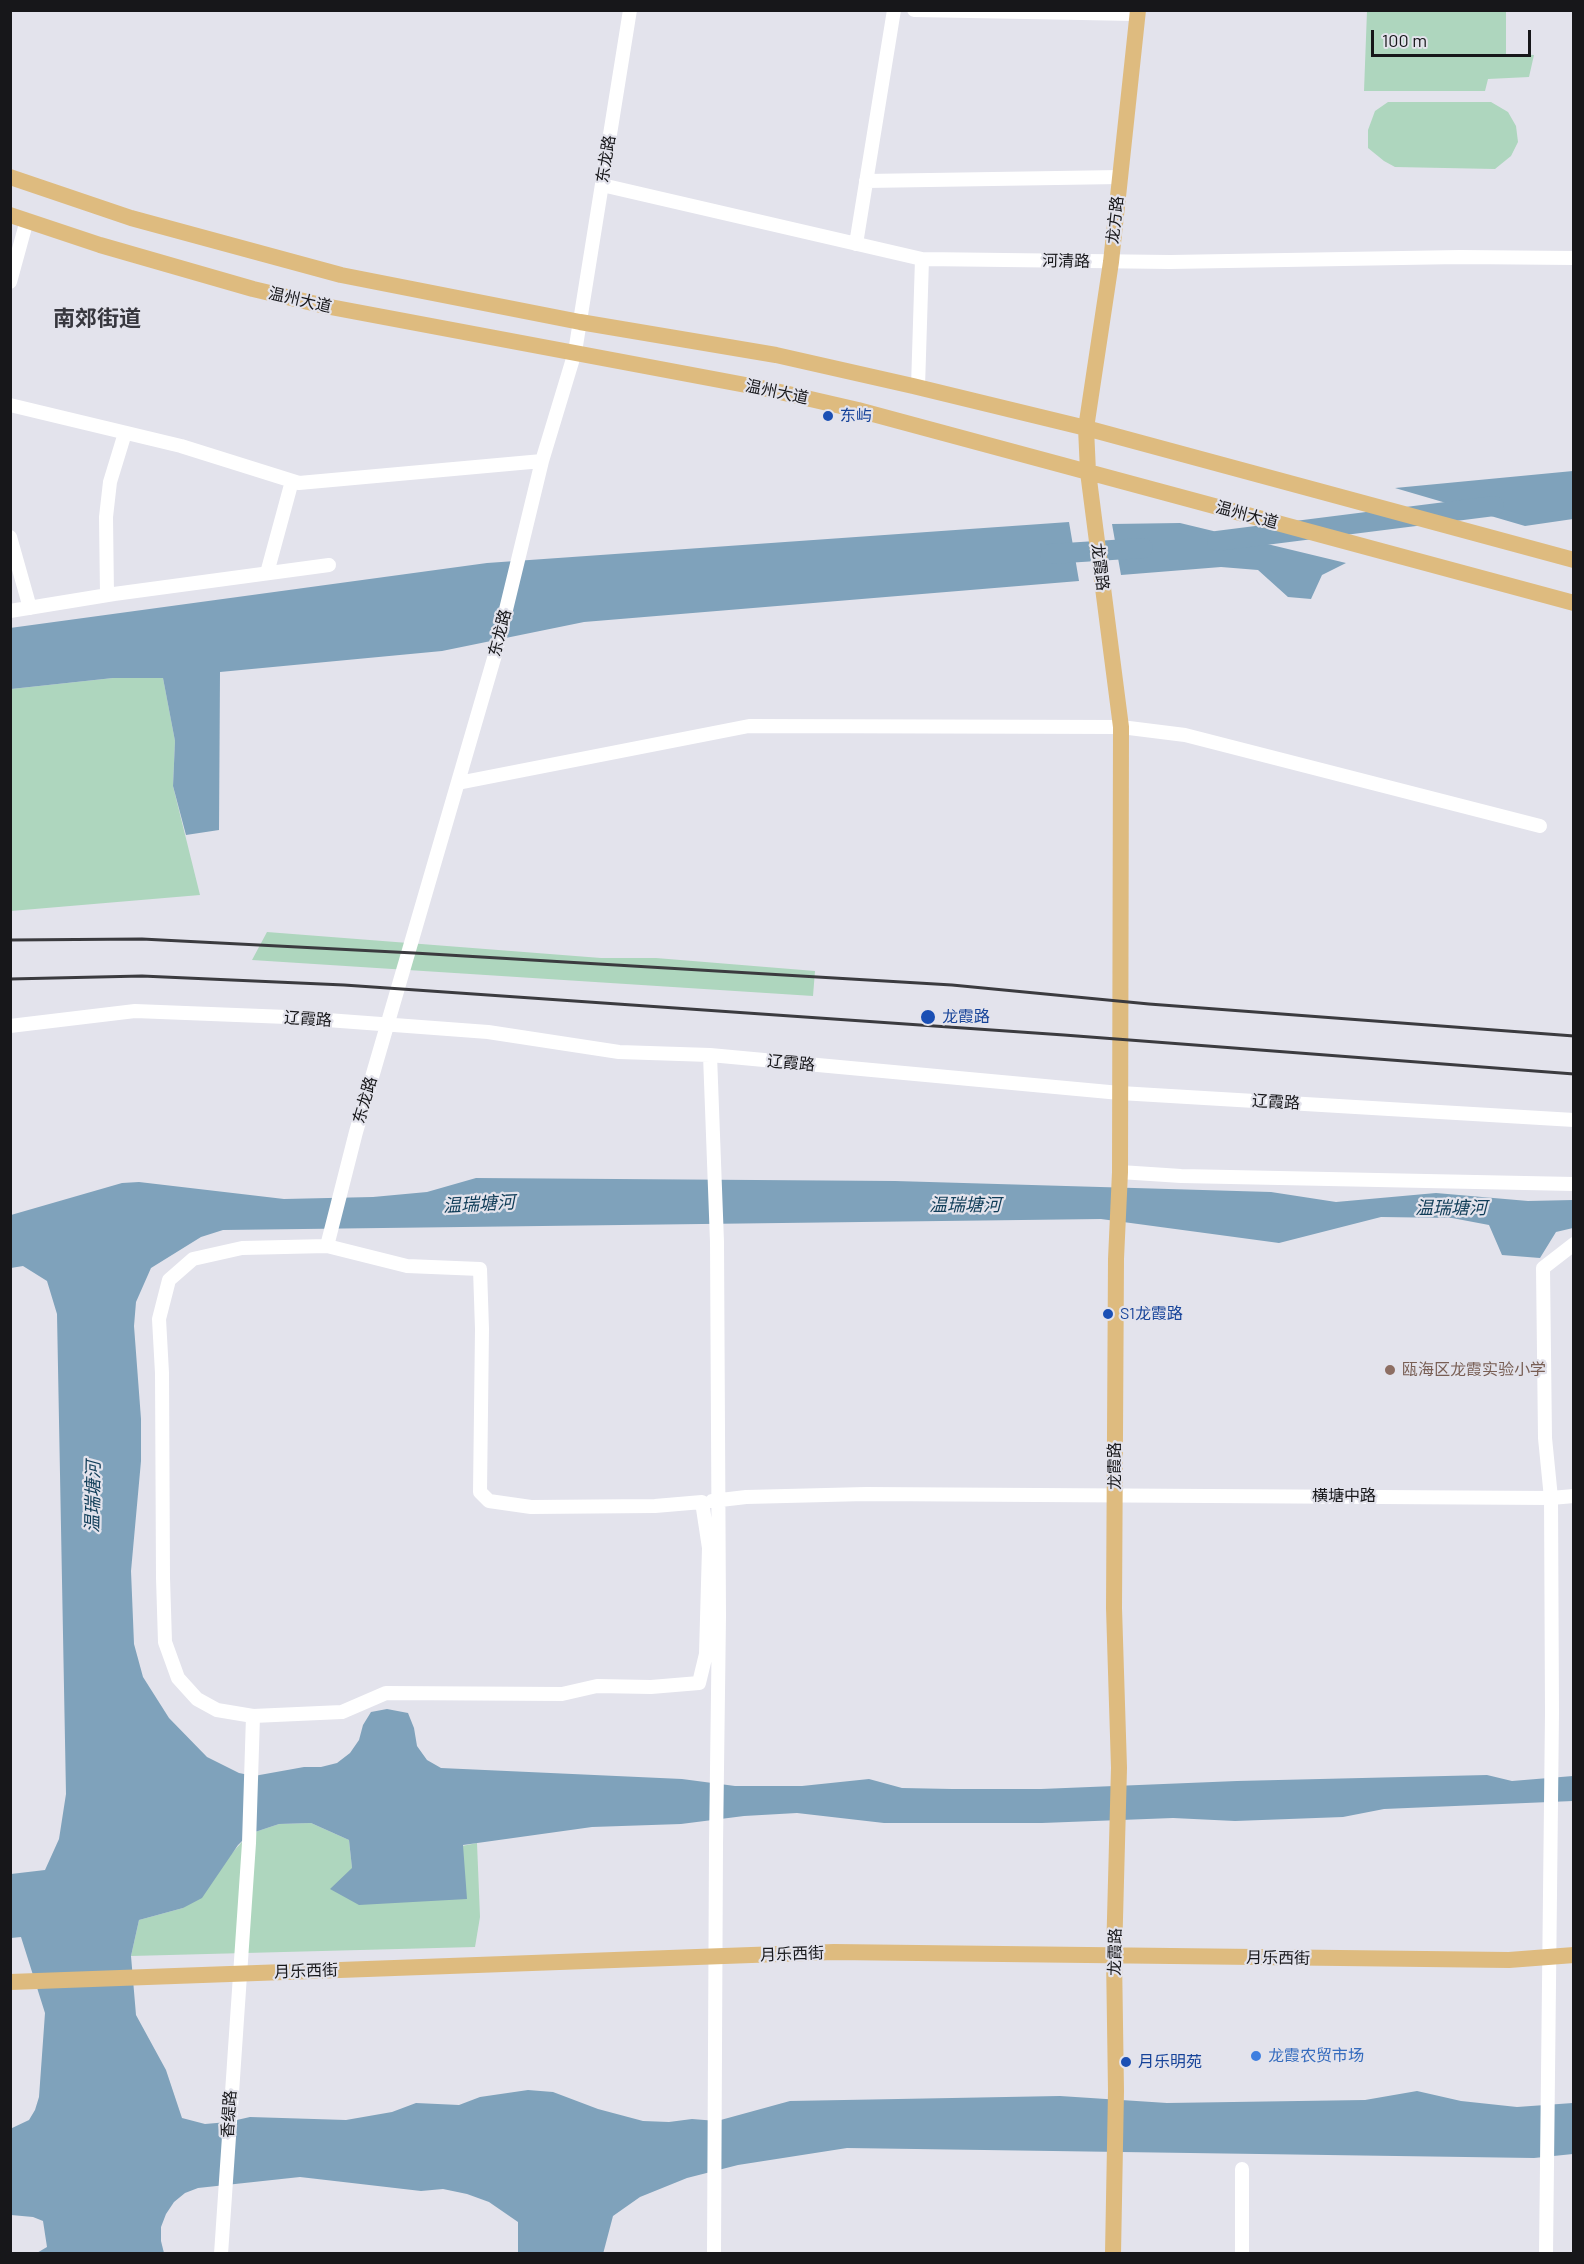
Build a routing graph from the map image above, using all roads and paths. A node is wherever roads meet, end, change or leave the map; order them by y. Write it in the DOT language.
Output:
graph roads {
  1 [pos="630,10"];
  2 [pos="894,10"];
  3 [pos="914,10"];
  4 [pos="1138,12"];
  5 [pos="10,177"];
  6 [pos="1120,177"];
  7 [pos="866,181"];
  8 [pos="602,185"];
  9 [pos="19,218"];
  10 [pos="856,244"];
  11 [pos="1574,258"];
  12 [pos="922,259"];
  13 [pos="1111,262"];
  14 [pos="10,282"];
  15 [pos="580,322"];
  16 [pos="575,352"];
  17 [pos="918,387"];
  18 [pos="10,405"];
  19 [pos="1086,428"];
  20 [pos="125,433"];
  21 [pos="542,461"];
  22 [pos="1088,472"];
  23 [pos="292,481"];
  24 [pos="10,537"];
  25 [pos="1574,560"];
  26 [pos="329,565"];
  27 [pos="267,573"];
  28 [pos="107,595"];
  29 [pos="1574,603"];
  30 [pos="30,608"];
  31 [pos="10,611"];
  32 [pos="1120,727"];
  33 [pos="458,783"];
  34 [pos="1540,826"];
  35 [pos="10,1026"];
  36 [pos="710,1056"];
  37 [pos="1120,1093"];
  38 [pos="1574,1120"];
  39 [pos="1120,1172"];
  40 [pos="1574,1184"];
  41 [pos="328,1242"];
  42 [pos="1574,1244"];
  43 [pos="1115,1495"];
  44 [pos="1574,1496"];
  45 [pos="1551,1498"];
  46 [pos="719,1500"];
  47 [pos="702,1502"];
  48 [pos="253,1716"];
  49 [pos="1574,1955"];
  50 [pos="716,1956"];
  51 [pos="1114,1956"];
  52 [pos="1550,1957"];
  53 [pos="238,1974"];
  54 [pos="10,1982"];
  55 [pos="1242,2169"];
  56 [pos="220,2249"];
  57 [pos="714,2253"];
  58 [pos="1113,2253"];
  59 [pos="1242,2253"];
  60 [pos="1546,2253"];
  1 -- 8 [label="street, 东龙路"];
  2 -- 7 [label="street"];
  3 -- 4 [label="street"];
  4 -- 6 [label="main road, 龙方路"];
  5 -- 15 [label="main road, 温州大道"];
  6 -- 7 [label="street"];
  6 -- 13 [label="main road, 龙方路"];
  7 -- 10 [label="street"];
  8 -- 10 [label="street, 河清路"];
  8 -- 15 [label="street, 东龙路"];
  9 -- 14 [label="street"];
  9 -- 16 [label="main road, 温州大道"];
  10 -- 12 [label="street, 河清路"];
  11 -- 13 [label="street, 河清路"];
  12 -- 13 [label="street, 河清路"];
  12 -- 17 [label="street"];
  13 -- 19 [label="main road, 龙方路"];
  15 -- 16 [label="street, 东龙路"];
  15 -- 17 [label="main road, 温州大道"];
  16 -- 21 [label="street, 东龙路"];
  16 -- 22 [label="main road, 温州大道"];
  17 -- 19 [label="main road, 温州大道"];
  18 -- 20 [label="street"];
  19 -- 22 [label="main road, 龙霞路"];
  19 -- 25 [label="main road, 温州大道"];
  20 -- 23 [label="street"];
  20 -- 28 [label="street"];
  21 -- 23 [label="street"];
  21 -- 33 [label="street, 东龙路"];
  22 -- 29 [label="main road, 温州大道"];
  22 -- 32 [label="main road, 龙霞路"];
  23 -- 27 [label="street"];
  24 -- 30 [label="street"];
  26 -- 27 [label="street"];
  27 -- 28 [label="street"];
  28 -- 30 [label="street"];
  30 -- 31 [label="street"];
  32 -- 33 [label="street"];
  32 -- 34 [label="street"];
  32 -- 37 [label="main road, 龙霞路"];
  33 -- 41 [label="street, 东龙路"];
  35 -- 36 [label="street, 辽霞路"];
  36 -- 37 [label="street, 辽霞路"];
  36 -- 46 [label="street"];
  37 -- 38 [label="street, 辽霞路"];
  37 -- 39 [label="main road, 龙霞路"];
  39 -- 40 [label="street"];
  39 -- 43 [label="main road, 龙霞路"];
  41 -- 47 [label="street, 横塘中路"];
  41 -- 48 [label="street"];
  42 -- 45 [label="street"];
  43 -- 45 [label="street, 横塘中路"];
  43 -- 46 [label="street, 横塘中路"];
  43 -- 51 [label="main road, 龙霞路"];
  44 -- 45 [label="street, 横塘中路"];
  45 -- 52 [label="street"];
  46 -- 47 [label="street, 横塘中路"];
  46 -- 50 [label="street"];
  47 -- 48 [label="street"];
  48 -- 53 [label="street, 香缇路"];
  49 -- 52 [label="main road, 月乐西街"];
  50 -- 51 [label="main road, 月乐西街"];
  50 -- 53 [label="main road, 月乐西街"];
  50 -- 57 [label="street"];
  51 -- 52 [label="main road, 月乐西街"];
  51 -- 58 [label="main road, 龙霞路"];
  52 -- 60 [label="street"];
  53 -- 54 [label="main road, 月乐西街"];
  53 -- 56 [label="street, 香缇路"];
  55 -- 59 [label="street"];
}
